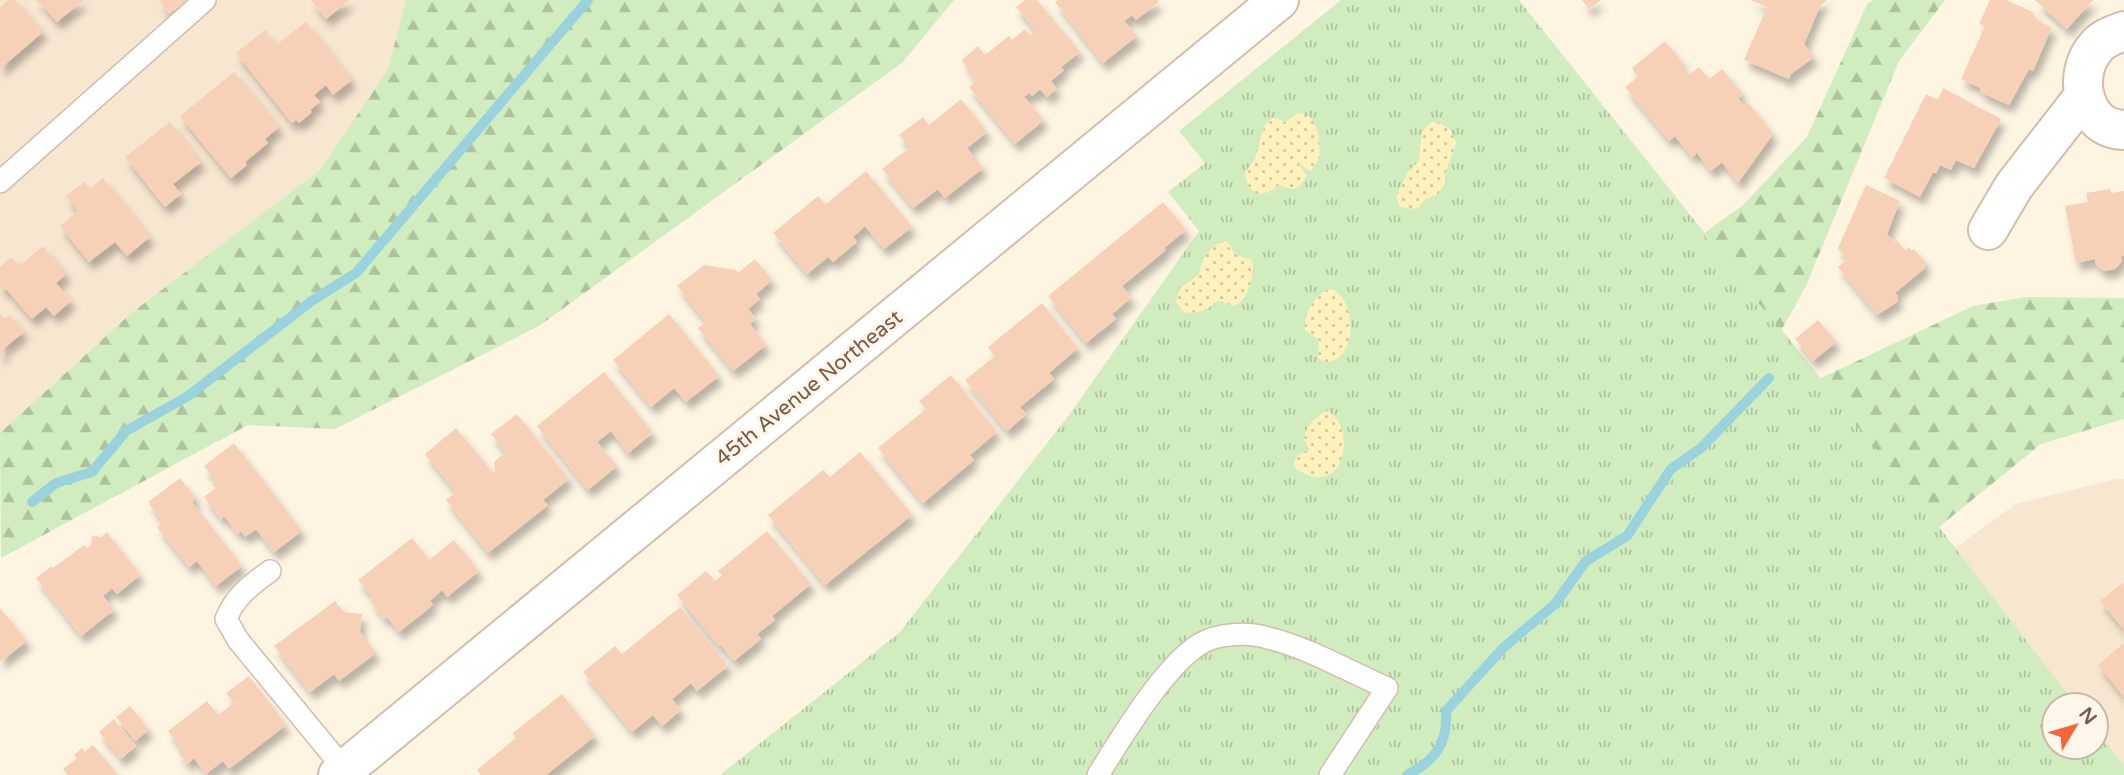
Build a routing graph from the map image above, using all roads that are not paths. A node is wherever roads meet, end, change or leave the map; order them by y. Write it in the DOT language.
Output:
graph roads {
  1 [pos="205,0"];
  2 [pos="1279,0"];
  3 [pos="2124,31"];
  4 [pos="2084,96"];
  5 [pos="2124,130"];
  6 [pos="0,182"];
  7 [pos="1988,230"];
  8 [pos="271,571"];
  9 [pos="341,772"];
  10 [pos="1098,775"];
  11 [pos="1331,775"];
  1 -- 6 [label="lane"];
  2 -- 9 [label="street, 45th Avenue Northeast"];
  3 -- 4 [label="street"];
  4 -- 5 [label="street"];
  4 -- 7 [label="street"];
  8 -- 9 [label="lane"];
  10 -- 11 [label="lane"];
}
